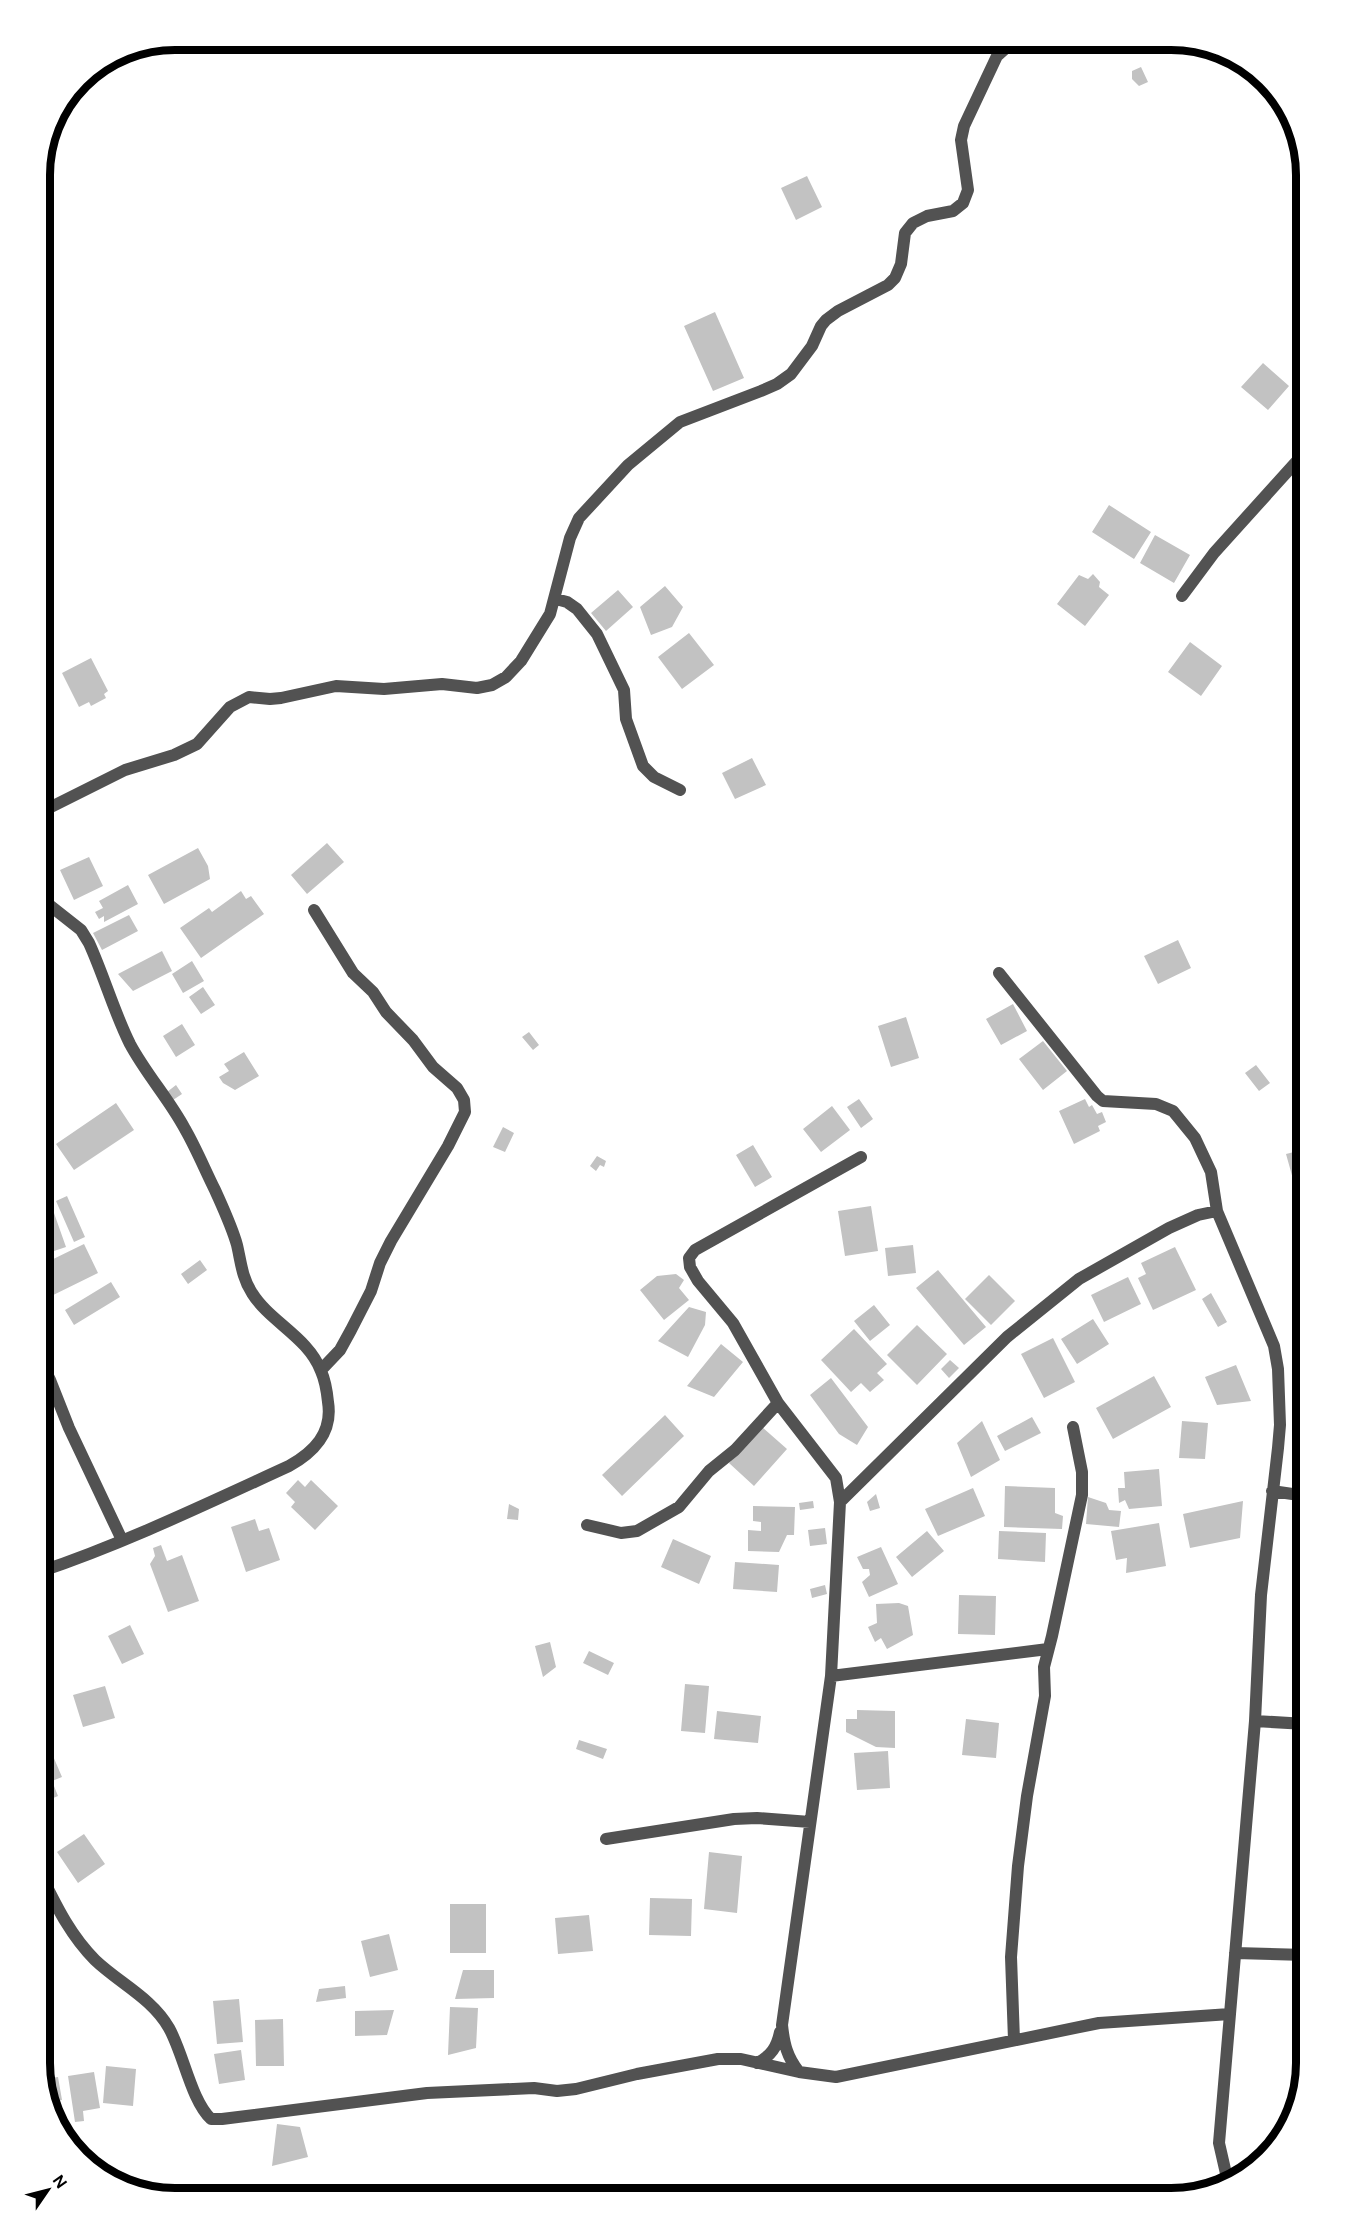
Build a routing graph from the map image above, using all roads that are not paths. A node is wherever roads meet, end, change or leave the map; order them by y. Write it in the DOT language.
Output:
graph roads {
  1 [pos="1004,50"];
  2 [pos="1295,463"];
  3 [pos="1182,596"];
  4 [pos="556,599"];
  5 [pos="680,790"];
  6 [pos="50,808"];
  7 [pos="50,906"];
  8 [pos="314,910"];
  9 [pos="999,973"];
  10 [pos="861,1157"];
  11 [pos="1217,1211"];
  12 [pos="321,1370"];
  13 [pos="50,1380"];
  14 [pos="778,1403"];
  15 [pos="1073,1427"];
  16 [pos="1272,1491"];
  17 [pos="1295,1494"];
  18 [pos="840,1502"];
  19 [pos="587,1525"];
  20 [pos="122,1540"];
  21 [pos="50,1568"];
  22 [pos="1048,1648"];
  23 [pos="831,1676"];
  24 [pos="1255,1720"];
  25 [pos="1295,1723"];
  26 [pos="810,1822"];
  27 [pos="606,1839"];
  28 [pos="50,1893"];
  29 [pos="1235,1953"];
  30 [pos="1295,1955"];
  31 [pos="1230,2014"];
  32 [pos="782,2025"];
  33 [pos="1014,2040"];
  34 [pos="757,2063"];
  35 [pos="799,2072"];
  36 [pos="1228,2175"];
  1 -- 4 [label="street"];
  2 -- 3 [label="street"];
  4 -- 5 [label="street"];
  4 -- 6 [label="street"];
  7 -- 12 [label="street"];
  8 -- 12 [label="street"];
  9 -- 11 [label="street"];
  10 -- 14 [label="street"];
  11 -- 16 [label="street"];
  11 -- 18 [label="street"];
  12 -- 20 [label="street"];
  13 -- 20 [label="street"];
  14 -- 18 [label="street"];
  14 -- 19 [label="street"];
  15 -- 22 [label="street"];
  16 -- 17 [label="street"];
  16 -- 24 [label="street"];
  18 -- 23 [label="street"];
  20 -- 21 [label="street"];
  22 -- 23 [label="street"];
  22 -- 33 [label="street"];
  23 -- 26 [label="street"];
  24 -- 25 [label="street"];
  24 -- 29 [label="street"];
  26 -- 27 [label="street"];
  26 -- 32 [label="street"];
  28 -- 34 [label="street"];
  29 -- 30 [label="street"];
  29 -- 31 [label="street"];
  31 -- 33 [label="street"];
  31 -- 36 [label="street"];
  32 -- 34 [label="street"];
  32 -- 35 [label="street"];
  33 -- 35 [label="street"];
  34 -- 35 [label="street"];
}
